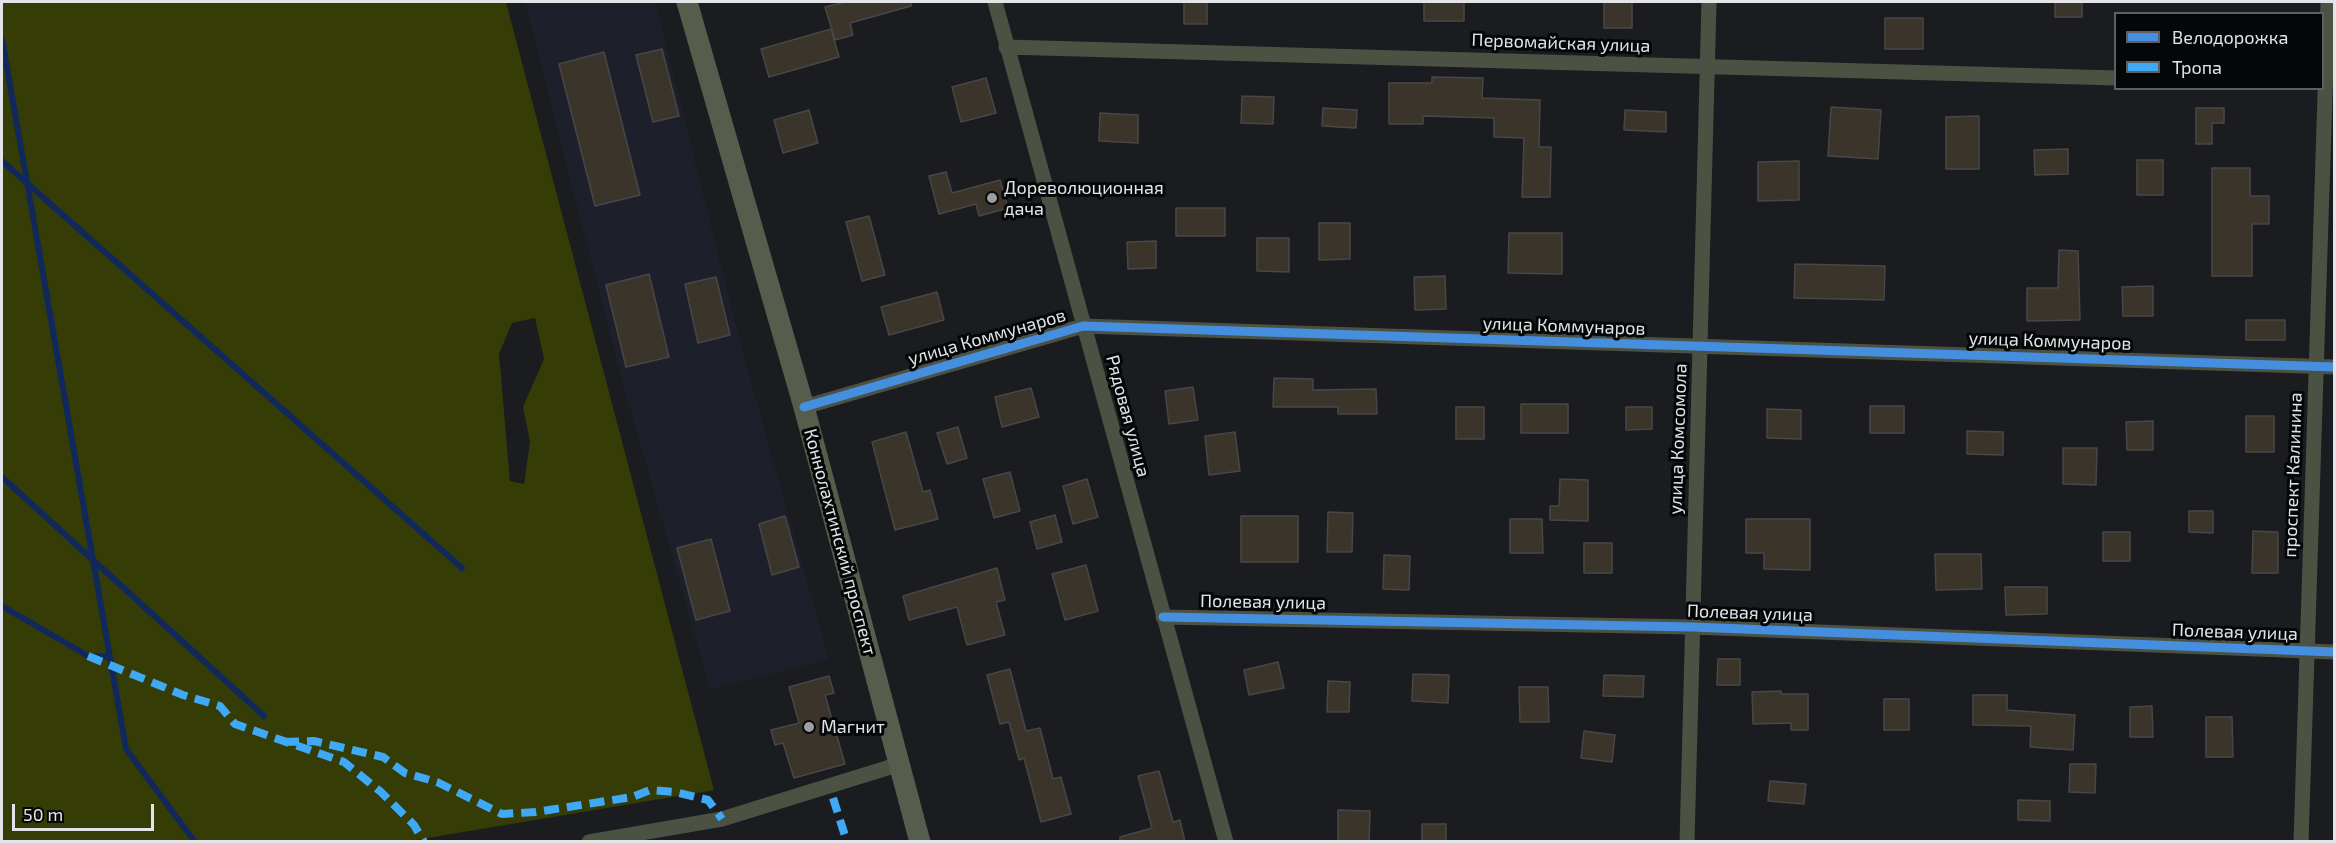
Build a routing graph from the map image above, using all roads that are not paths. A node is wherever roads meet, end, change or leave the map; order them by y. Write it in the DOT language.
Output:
graph roads {
  1 [pos="687,2"];
  2 [pos="994,2"];
  3 [pos="1709,2"];
  4 [pos="2328,2"];
  5 [pos="1006,47"];
  6 [pos="1707,67"];
  7 [pos="2114,78"];
  8 [pos="2327,85"];
  9 [pos="1083,326"];
  10 [pos="1700,346"];
  11 [pos="2316,366"];
  12 [pos="2334,367"];
  13 [pos="804,407"];
  14 [pos="1163,617"];
  15 [pos="1692,627"];
  16 [pos="2307,652"];
  17 [pos="2334,652"];
  18 [pos="900,764"];
  19 [pos="589,842"];
  20 [pos="920,842"];
  21 [pos="1226,842"];
  22 [pos="1687,842"];
  23 [pos="2301,842"];
  1 -- 13 [label="main road, Коннолахтинский проспект"];
  2 -- 5 [label="street, Рядовая улица"];
  3 -- 6 [label="street, улица Комсомола"];
  4 -- 8 [label="street, проспект Калинина"];
  5 -- 6 [label="street, Первомайская улица"];
  5 -- 9 [label="street, Рядовая улица"];
  6 -- 7 [label="street, Первомайская улица"];
  6 -- 10 [label="street, улица Комсомола"];
  8 -- 11 [label="street, проспект Калинина"];
  9 -- 10 [label="street, улица Коммунаров"];
  9 -- 13 [label="street, улица Коммунаров"];
  9 -- 14 [label="street, Рядовая улица"];
  10 -- 11 [label="street, улица Коммунаров"];
  10 -- 15 [label="street, улица Комсомола"];
  11 -- 12 [label="street, улица Коммунаров"];
  11 -- 16 [label="street, проспект Калинина"];
  13 -- 18 [label="main road, Коннолахтинский проспект"];
  14 -- 15 [label="street, Полевая улица"];
  14 -- 21 [label="street, Рядовая улица"];
  15 -- 16 [label="street, Полевая улица"];
  15 -- 22 [label="street, улица Комсомола"];
  16 -- 17 [label="street, Полевая улица"];
  16 -- 23 [label="street, проспект Калинина"];
  18 -- 19 [label="street"];
  18 -- 20 [label="main road, Коннолахтинский проспект"];
}
